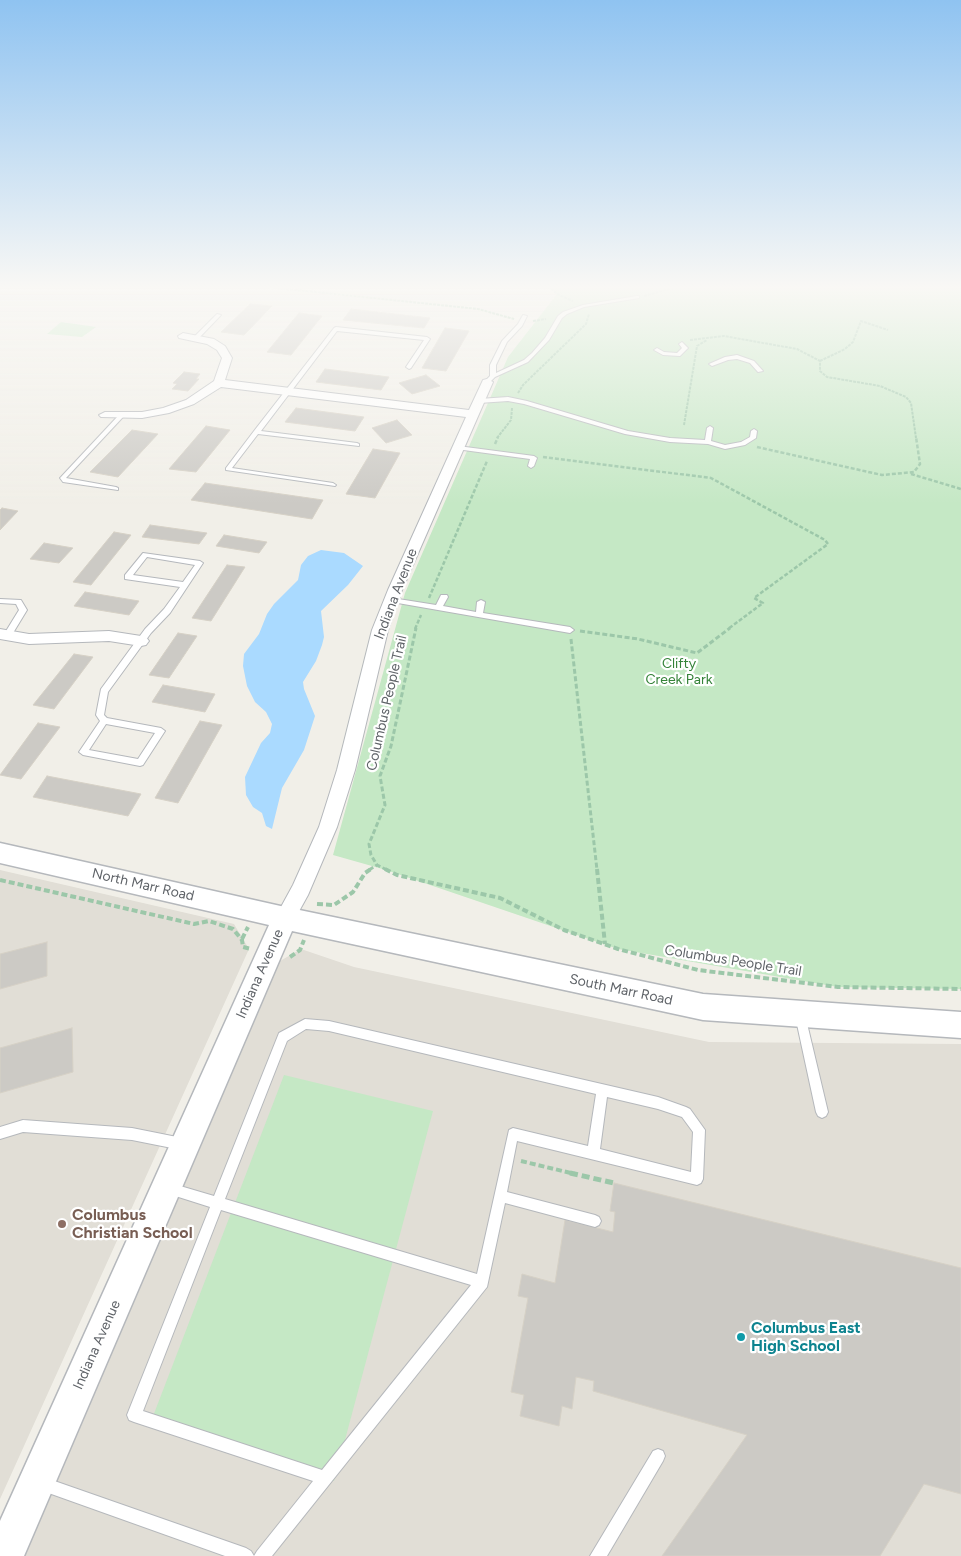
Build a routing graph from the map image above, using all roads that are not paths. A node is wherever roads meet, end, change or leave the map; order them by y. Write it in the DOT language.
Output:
graph roads {
  1 [pos="227,359"];
  2 [pos="313,359"];
  3 [pos="415,359"];
  4 [pos="497,359"];
  5 [pos="528,359"];
  6 [pos="725,359"];
  7 [pos="744,359"];
  8 [pos="712,364"];
  9 [pos="409,368"];
  10 [pos="760,371"];
  11 [pos="490,379"];
  12 [pos="219,383"];
  13 [pos="288,392"];
  14 [pos="476,408"];
  15 [pos="105,415"];
  16 [pos="120,417"];
  17 [pos="710,428"];
  18 [pos="256,432"];
  19 [pos="754,432"];
  20 [pos="708,442"];
  21 [pos="357,445"];
  22 [pos="458,448"];
  23 [pos="502,454"];
  24 [pos="499,462"];
  25 [pos="531,466"];
  26 [pos="333,485"];
  27 [pos="116,489"];
  28 [pos="185,585"];
  29 [pos="444,596"];
  30 [pos="392,600"];
  31 [pos="0,601"];
  32 [pos="481,602"];
  33 [pos="439,607"];
  34 [pos="479,615"];
  35 [pos="570,630"];
  36 [pos="2,638"];
  37 [pos="141,641"];
  38 [pos="104,721"];
  39 [pos="0,853"];
  40 [pos="303,915"];
  41 [pos="800,1015"];
  42 [pos="961,1024"];
  43 [pos="602,1090"];
  44 [pos="822,1112"];
  45 [pos="0,1133"];
  46 [pos="185,1145"];
  47 [pos="593,1154"];
  48 [pos="166,1188"];
  49 [pos="500,1196"];
  50 [pos="218,1204"];
  51 [pos="595,1221"];
  52 [pos="482,1282"];
  53 [pos="658,1456"];
  54 [pos="325,1478"];
  55 [pos="36,1482"];
  56 [pos="4,1556"];
  57 [pos="246,1556"];
  58 [pos="262,1556"];
  59 [pos="598,1556"];
  1 -- 12 [label="street"];
  2 -- 13 [label="lane"];
  3 -- 9 [label="lane"];
  4 -- 11 [label="lane"];
  5 -- 11 [label="lane"];
  6 -- 8 [label="lane"];
  7 -- 10 [label="lane"];
  11 -- 14 [label="street, Indiana Avenue"];
  12 -- 13 [label="street"];
  12 -- 16 [label="street"];
  13 -- 14 [label="street"];
  13 -- 18 [label="lane"];
  14 -- 20 [label="lane"];
  14 -- 22 [label="street, Indiana Avenue"];
  15 -- 16 [label="street"];
  16 -- 27 [label="lane"];
  17 -- 20 [label="lane"];
  18 -- 21 [label="lane"];
  18 -- 26 [label="lane"];
  19 -- 20 [label="lane"];
  22 -- 23 [label="lane"];
  22 -- 30 [label="street, Indiana Avenue"];
  23 -- 24 [label="lane"];
  23 -- 25 [label="lane"];
  28 -- 28 [label="lane"];
  28 -- 37 [label="lane"];
  29 -- 33 [label="lane"];
  30 -- 33 [label="lane"];
  30 -- 40 [label="street, Indiana Avenue"];
  31 -- 36 [label="lane"];
  32 -- 34 [label="lane"];
  33 -- 34 [label="lane"];
  34 -- 35 [label="lane"];
  36 -- 37 [label="street"];
  37 -- 38 [label="lane"];
  38 -- 38 [label="lane"];
  39 -- 40 [label="street, North Marr Road"];
  40 -- 41 [label="street, South Marr Road"];
  40 -- 46 [label="street, Indiana Avenue"];
  41 -- 42 [label="street, South Marr Road"];
  41 -- 44 [label="lane"];
  43 -- 47 [label="lane"];
  43 -- 47 [label="lane"];
  43 -- 50 [label="lane"];
  45 -- 46 [label="lane"];
  46 -- 48 [label="street, Indiana Avenue"];
  47 -- 49 [label="lane"];
  48 -- 50 [label="lane"];
  48 -- 55 [label="street, Indiana Avenue"];
  49 -- 51 [label="lane"];
  49 -- 52 [label="lane"];
  50 -- 52 [label="lane"];
  50 -- 54 [label="lane"];
  52 -- 54 [label="lane"];
  53 -- 59 [label="lane"];
  54 -- 58 [label="lane"];
  55 -- 56 [label="street, Indiana Avenue"];
  55 -- 57 [label="lane"];
}
